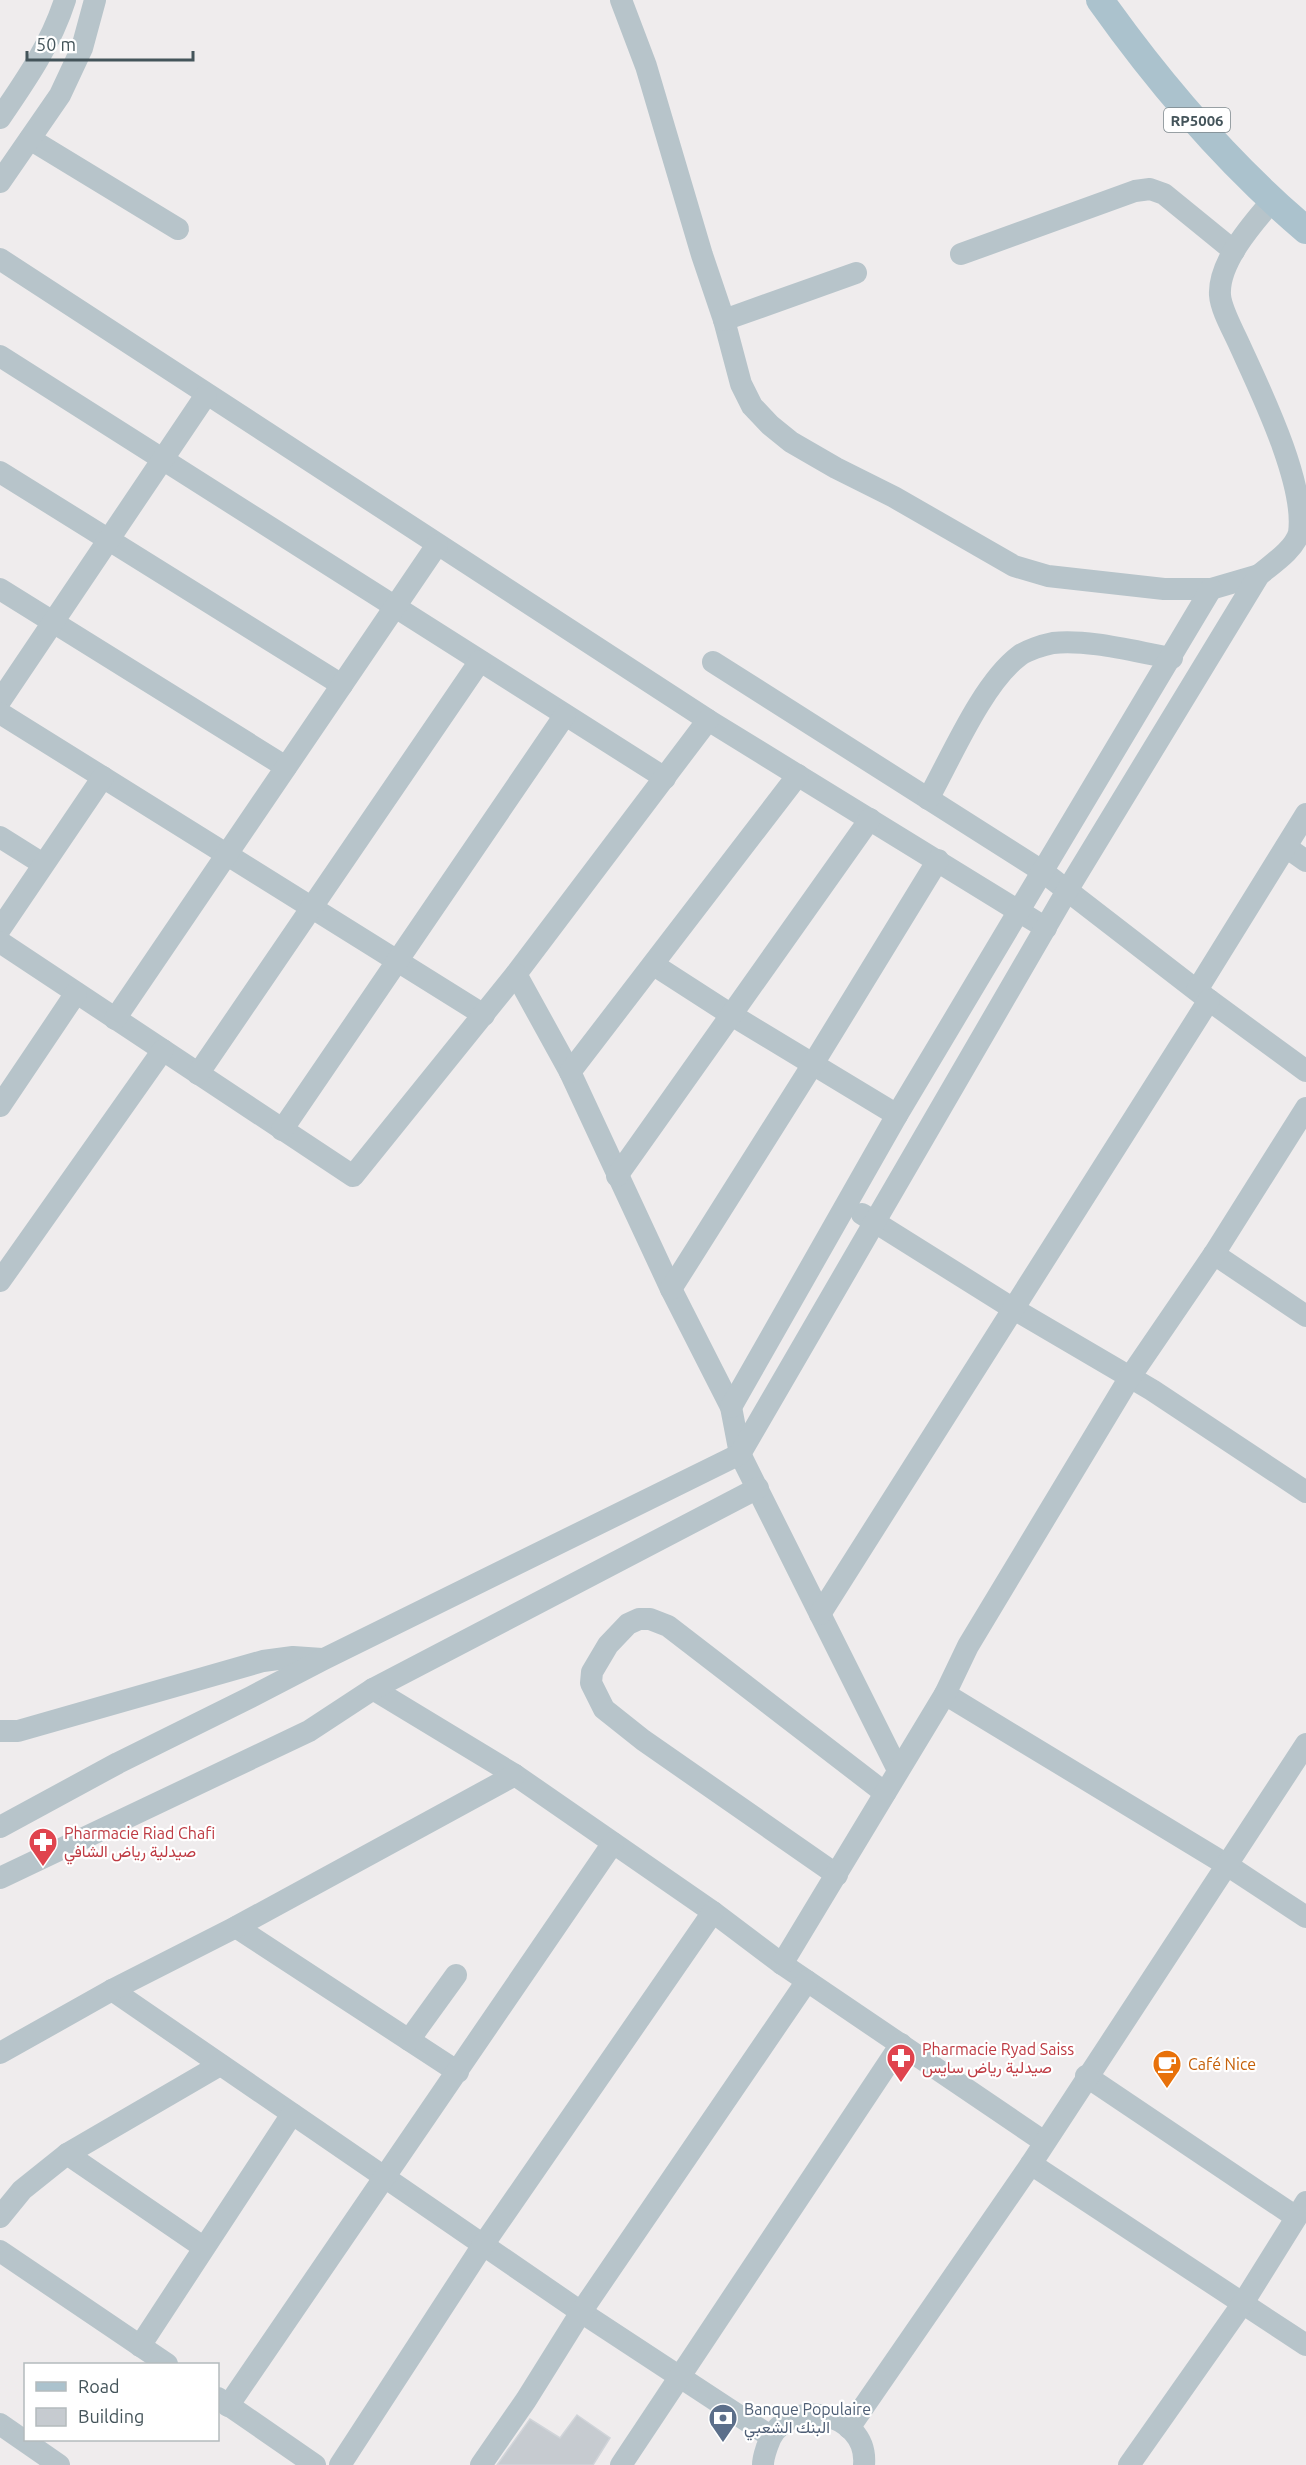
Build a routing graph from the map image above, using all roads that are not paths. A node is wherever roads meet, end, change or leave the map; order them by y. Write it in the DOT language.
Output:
graph roads {
  1 [pos="65,0"];
  2 [pos="95,0"];
  3 [pos="621,0"];
  4 [pos="1101,1"];
  5 [pos="0,118"];
  6 [pos="30,140"];
  7 [pos="0,182"];
  8 [pos="1272,201"];
  9 [pos="1304,223"];
  10 [pos="178,229"];
  11 [pos="1234,251"];
  12 [pos="961,254"];
  13 [pos="0,259"];
  14 [pos="856,273"];
  15 [pos="724,320"];
  16 [pos="0,356"];
  17 [pos="206,395"];
  18 [pos="163,460"];
  19 [pos="0,472"];
  20 [pos="109,540"];
  21 [pos="437,545"];
  22 [pos="1258,575"];
  23 [pos="0,589"];
  24 [pos="1211,589"];
  25 [pos="395,607"];
  26 [pos="53,622"];
  27 [pos="1172,658"];
  28 [pos="480,661"];
  29 [pos="713,662"];
  30 [pos="342,685"];
  31 [pos="0,701"];
  32 [pos="0,713"];
  33 [pos="565,715"];
  34 [pos="708,720"];
  35 [pos="286,767"];
  36 [pos="798,775"];
  37 [pos="103,777"];
  38 [pos="664,778"];
  39 [pos="928,799"];
  40 [pos="1306,814"];
  41 [pos="870,819"];
  42 [pos="0,837"];
  43 [pos="1286,847"];
  44 [pos="226,855"];
  45 [pos="938,860"];
  46 [pos="1306,861"];
  47 [pos="43,864"];
  48 [pos="1042,871"];
  49 [pos="1068,889"];
  50 [pos="312,908"];
  51 [pos="1020,910"];
  52 [pos="0,928"];
  53 [pos="1046,928"];
  54 [pos="0,942"];
  55 [pos="397,961"];
  56 [pos="654,965"];
  57 [pos="516,974"];
  58 [pos="76,993"];
  59 [pos="1203,995"];
  60 [pos="730,1014"];
  61 [pos="484,1015"];
  62 [pos="115,1019"];
  63 [pos="163,1050"];
  64 [pos="813,1064"];
  65 [pos="1306,1071"];
  66 [pos="570,1072"];
  67 [pos="198,1074"];
  68 [pos="0,1106"];
  69 [pos="1306,1108"];
  70 [pos="897,1115"];
  71 [pos="282,1130"];
  72 [pos="617,1176"];
  73 [pos="846,1206"];
  74 [pos="874,1220"];
  75 [pos="1214,1254"];
  76 [pos="0,1281"];
  77 [pos="671,1289"];
  78 [pos="1012,1308"];
  79 [pos="1306,1316"];
  80 [pos="1131,1377"];
  81 [pos="731,1407"];
  82 [pos="740,1454"];
  83 [pos="758,1488"];
  84 [pos="1306,1492"];
  85 [pos="820,1614"];
  86 [pos="324,1659"];
  87 [pos="373,1689"];
  88 [pos="945,1694"];
  89 [pos="0,1731"];
  90 [pos="1306,1744"];
  91 [pos="898,1770"];
  92 [pos="515,1775"];
  93 [pos="885,1793"];
  94 [pos="0,1827"];
  95 [pos="613,1843"];
  96 [pos="1227,1865"];
  97 [pos="837,1875"];
  98 [pos="0,1878"];
  99 [pos="712,1912"];
  100 [pos="1306,1917"];
  101 [pos="236,1926"];
  102 [pos="782,1964"];
  103 [pos="456,1975"];
  104 [pos="807,1981"];
  105 [pos="112,1990"];
  106 [pos="409,2040"];
  107 [pos="901,2044"];
  108 [pos="0,2053"];
  109 [pos="220,2065"];
  110 [pos="458,2072"];
  111 [pos="1086,2076"];
  112 [pos="292,2114"];
  113 [pos="1043,2141"];
  114 [pos="67,2154"];
  115 [pos="1030,2164"];
  116 [pos="386,2177"];
  117 [pos="1301,2210"];
  118 [pos="0,2217"];
  119 [pos="483,2245"];
  120 [pos="203,2247"];
  121 [pos="0,2251"];
  122 [pos="1243,2303"];
  123 [pos="581,2312"];
  124 [pos="1306,2345"];
  125 [pos="140,2346"];
  126 [pos="166,2363"];
  127 [pos="679,2377"];
  128 [pos="223,2402"];
  129 [pos="0,2424"];
  130 [pos="849,2428"];
  131 [pos="770,2436"];
  132 [pos="50,2462"];
  133 [pos="315,2465"];
  134 [pos="340,2465"];
  135 [pos="481,2465"];
  136 [pos="621,2465"];
  137 [pos="763,2465"];
  138 [pos="864,2465"];
  139 [pos="1130,2465"];
  1 -- 5 [label="street"];
  2 -- 6 [label="street"];
  3 -- 15 [label="street"];
  4 -- 8 [label="main road, RP5006"];
  6 -- 7 [label="street"];
  6 -- 10 [label="street"];
  8 -- 9 [label="main road, RP5006"];
  8 -- 11 [label="street"];
  11 -- 12 [label="street"];
  11 -- 22 [label="street"];
  13 -- 17 [label="street"];
  14 -- 15 [label="street"];
  15 -- 24 [label="street"];
  16 -- 18 [label="street"];
  17 -- 18 [label="street"];
  17 -- 21 [label="street"];
  18 -- 20 [label="street"];
  18 -- 25 [label="street"];
  19 -- 20 [label="street"];
  20 -- 26 [label="street"];
  20 -- 30 [label="street"];
  21 -- 25 [label="street"];
  21 -- 34 [label="street"];
  22 -- 24 [label="street"];
  22 -- 49 [label="street"];
  23 -- 26 [label="street"];
  24 -- 27 [label="street"];
  25 -- 28 [label="street"];
  25 -- 30 [label="street"];
  26 -- 31 [label="street"];
  26 -- 35 [label="street"];
  27 -- 39 [label="street"];
  27 -- 48 [label="street"];
  28 -- 33 [label="street"];
  28 -- 50 [label="street"];
  29 -- 39 [label="street"];
  30 -- 35 [label="street"];
  32 -- 37 [label="street"];
  33 -- 38 [label="street"];
  33 -- 55 [label="street"];
  34 -- 36 [label="street"];
  34 -- 38 [label="street"];
  35 -- 44 [label="street"];
  36 -- 41 [label="street"];
  36 -- 56 [label="street"];
  37 -- 44 [label="street"];
  37 -- 47 [label="street"];
  38 -- 57 [label="street"];
  39 -- 48 [label="street"];
  40 -- 43 [label="street"];
  41 -- 45 [label="street"];
  41 -- 60 [label="street"];
  42 -- 47 [label="street"];
  43 -- 46 [label="street"];
  43 -- 59 [label="street"];
  44 -- 50 [label="street"];
  44 -- 62 [label="street"];
  45 -- 51 [label="street"];
  45 -- 64 [label="street"];
  47 -- 52 [label="street"];
  48 -- 49 [label="street"];
  48 -- 51 [label="street"];
  49 -- 53 [label="street"];
  49 -- 59 [label="street"];
  50 -- 55 [label="street"];
  50 -- 67 [label="street"];
  51 -- 53 [label="street"];
  51 -- 70 [label="street"];
  53 -- 74 [label="street"];
  54 -- 58 [label="street"];
  55 -- 61 [label="street"];
  55 -- 71 [label="street"];
  56 -- 60 [label="street"];
  56 -- 66 [label="street"];
  57 -- 61 [label="street"];
  57 -- 66 [label="street"];
  58 -- 62 [label="street"];
  58 -- 68 [label="street"];
  59 -- 65 [label="street"];
  59 -- 78 [label="street"];
  60 -- 64 [label="street"];
  60 -- 72 [label="street"];
  61 -- 71 [label="street"];
  62 -- 63 [label="street"];
  63 -- 67 [label="street"];
  63 -- 76 [label="street"];
  64 -- 70 [label="street"];
  64 -- 77 [label="street"];
  66 -- 72 [label="street"];
  67 -- 71 [label="street"];
  69 -- 75 [label="street"];
  70 -- 73 [label="street"];
  72 -- 77 [label="street"];
  73 -- 74 [label="street"];
  73 -- 81 [label="street"];
  74 -- 78 [label="street"];
  74 -- 82 [label="street"];
  75 -- 79 [label="street"];
  75 -- 80 [label="street"];
  77 -- 81 [label="street"];
  78 -- 80 [label="street"];
  78 -- 85 [label="street"];
  80 -- 84 [label="street"];
  80 -- 88 [label="street"];
  81 -- 82 [label="street"];
  82 -- 83 [label="street"];
  82 -- 86 [label="street"];
  83 -- 85 [label="street"];
  83 -- 87 [label="street"];
  85 -- 91 [label="street"];
  86 -- 89 [label="street"];
  86 -- 94 [label="street"];
  87 -- 92 [label="street"];
  87 -- 98 [label="street"];
  88 -- 91 [label="street"];
  88 -- 96 [label="street"];
  90 -- 96 [label="street"];
  91 -- 93 [label="street"];
  92 -- 95 [label="street"];
  92 -- 101 [label="street"];
  93 -- 97 [label="street"];
  93 -- 97 [label="street"];
  95 -- 99 [label="street"];
  95 -- 110 [label="street"];
  96 -- 100 [label="street"];
  96 -- 111 [label="street"];
  97 -- 102 [label="street"];
  99 -- 102 [label="street"];
  99 -- 119 [label="street"];
  101 -- 105 [label="street"];
  101 -- 106 [label="street"];
  102 -- 104 [label="street"];
  103 -- 106 [label="street"];
  104 -- 107 [label="street"];
  104 -- 123 [label="street"];
  105 -- 108 [label="street"];
  105 -- 109 [label="street"];
  106 -- 110 [label="street"];
  107 -- 113 [label="street"];
  107 -- 127 [label="street"];
  109 -- 112 [label="street"];
  109 -- 114 [label="street"];
  110 -- 116 [label="street"];
  111 -- 113 [label="street"];
  111 -- 117 [label="street"];
  112 -- 116 [label="street"];
  112 -- 120 [label="street"];
  113 -- 115 [label="street"];
  114 -- 118 [label="street"];
  114 -- 120 [label="street"];
  115 -- 122 [label="street"];
  115 -- 130 [label="street"];
  116 -- 119 [label="street"];
  116 -- 128 [label="street"];
  117 -- 122 [label="street"];
  119 -- 123 [label="street"];
  119 -- 134 [label="street"];
  120 -- 125 [label="street"];
  121 -- 125 [label="street"];
  122 -- 124 [label="street"];
  122 -- 139 [label="street"];
  123 -- 127 [label="street"];
  123 -- 135 [label="street"];
  125 -- 126 [label="street"];
  127 -- 131 [label="street"];
  127 -- 136 [label="street"];
  128 -- 133 [label="street"];
  129 -- 132 [label="street"];
  130 -- 131 [label="street"];
  130 -- 138 [label="street"];
  131 -- 137 [label="street"];
}
